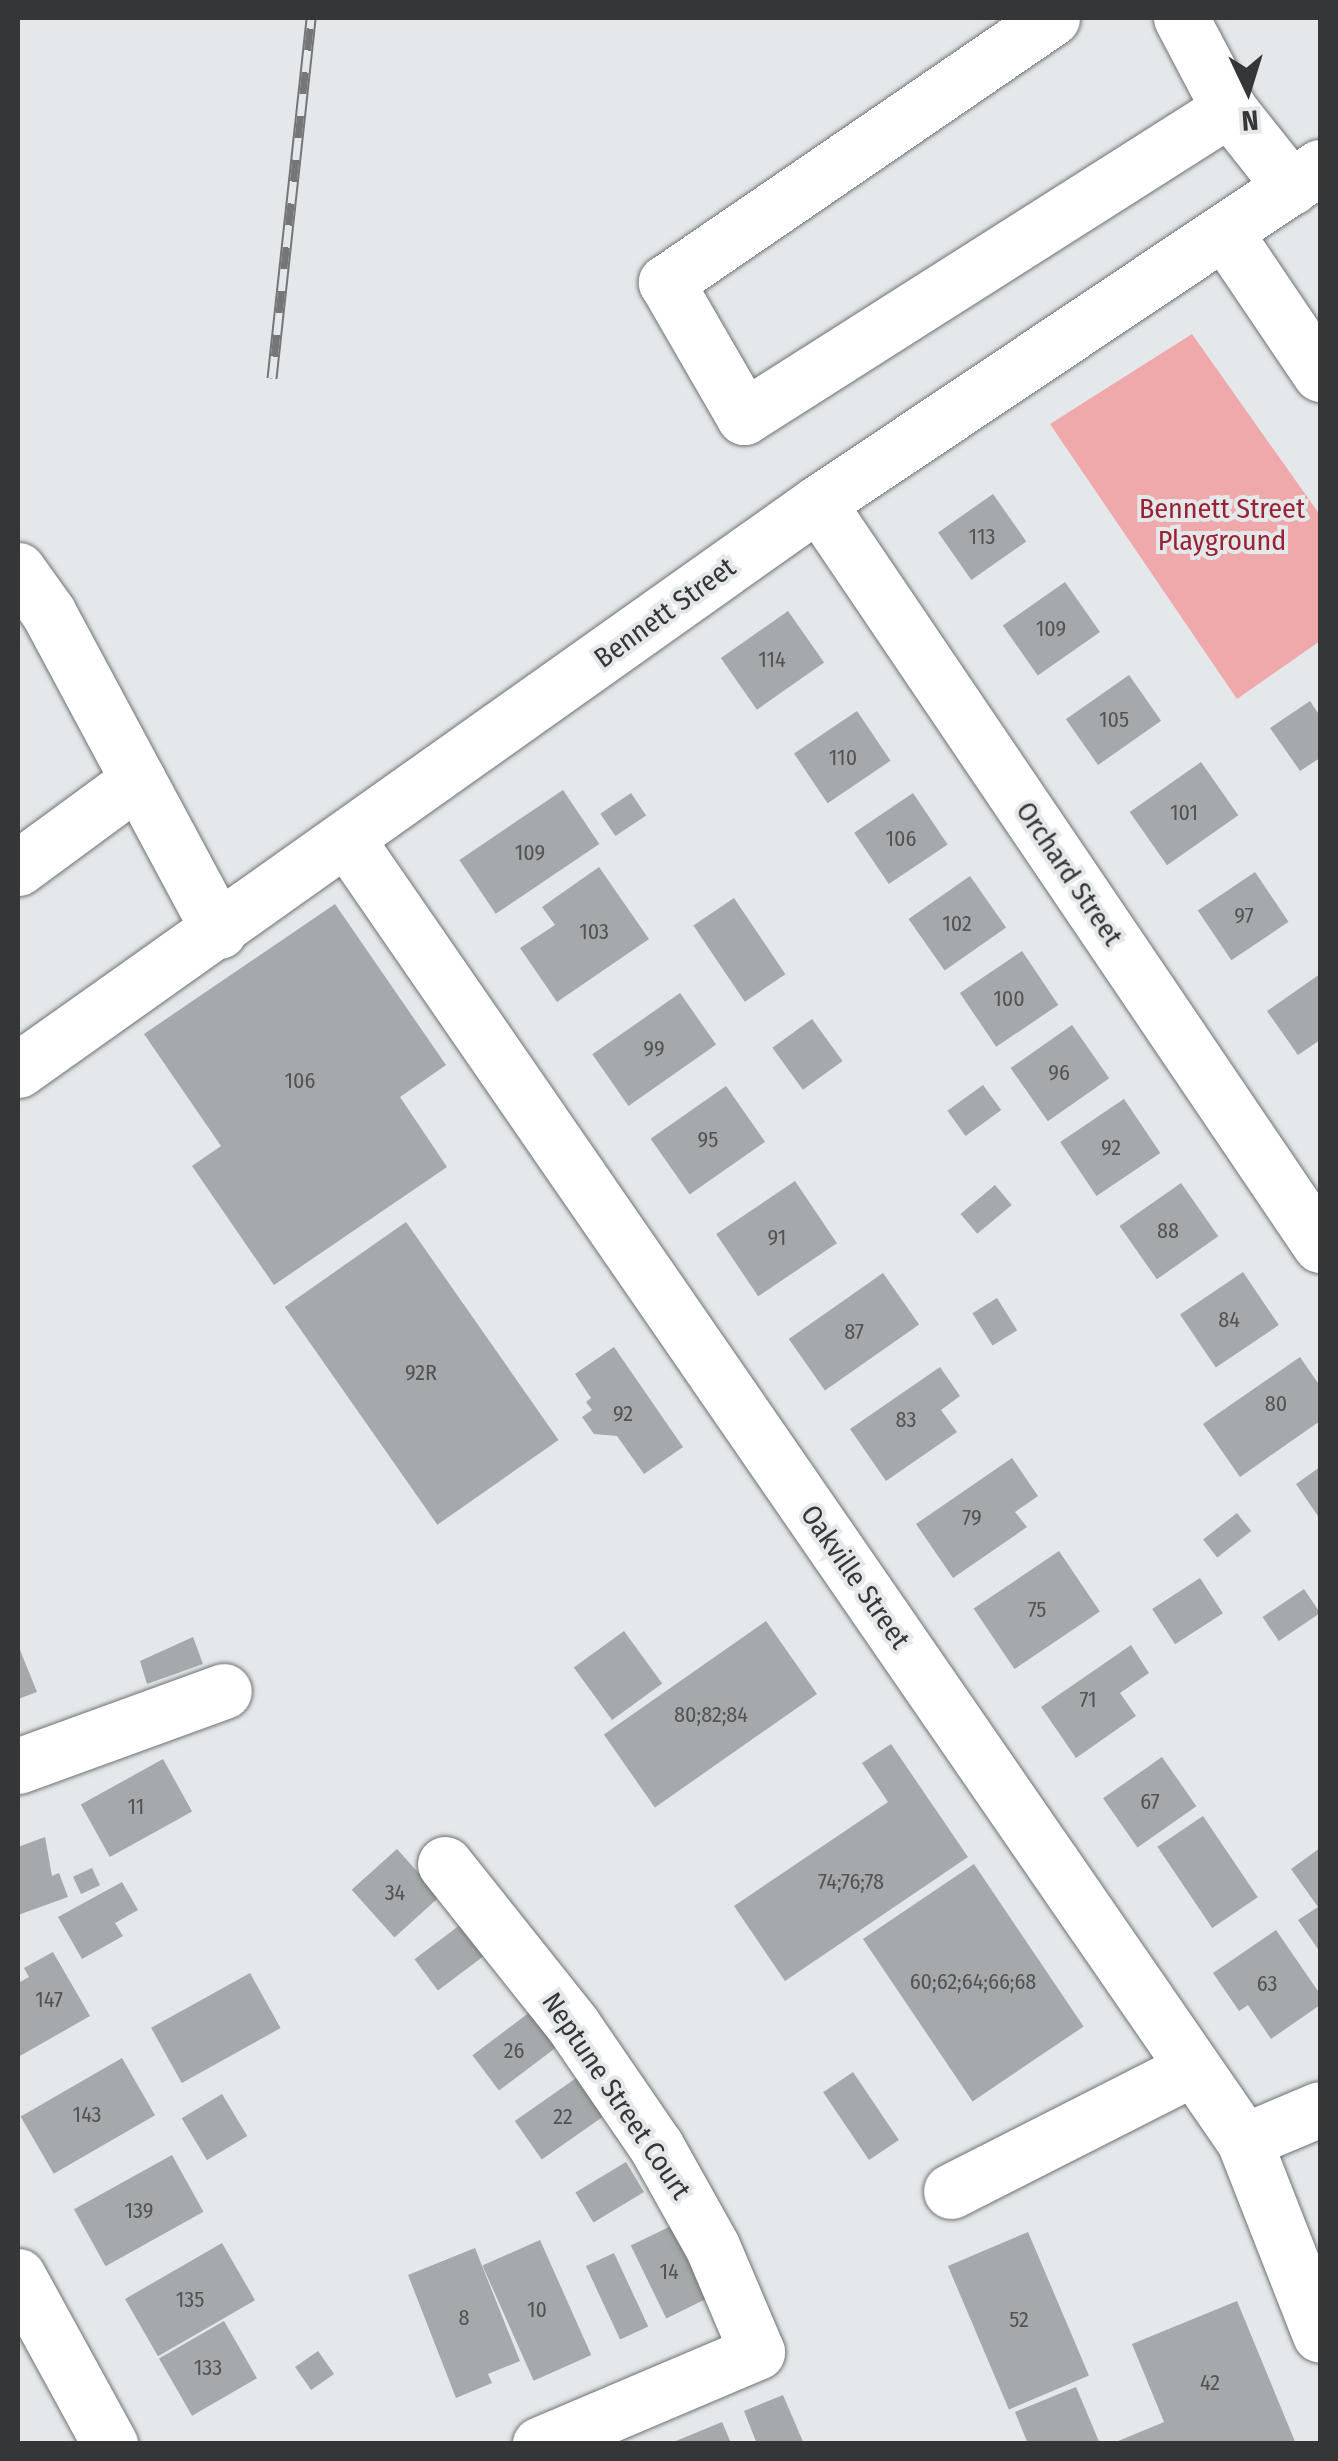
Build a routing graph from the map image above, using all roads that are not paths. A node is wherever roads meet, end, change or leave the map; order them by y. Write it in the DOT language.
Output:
graph roads {
  1 [pos="1052,18"];
  2 [pos="1181,18"];
  3 [pos="1229,109"];
  4 [pos="1306,177"];
  5 [pos="1226,233"];
  6 [pos="1320,374"];
  7 [pos="818,503"];
  8 [pos="18,570"];
  9 [pos="138,780"];
  10 [pos="348,841"];
  11 [pos="18,868"];
  12 [pos="218,931"];
  13 [pos="18,1070"];
  14 [pos="1320,1245"];
  15 [pos="224,1691"];
  16 [pos="18,1766"];
  17 [pos="445,1864"];
  18 [pos="1194,2068"];
  19 [pos="1320,2110"];
  20 [pos="1244,2141"];
  21 [pos="951,2191"];
  22 [pos="18,2276"];
  23 [pos="1320,2335"];
  24 [pos="108,2443"];
  25 [pos="540,2444"];
  1 -- 3 [label="street"];
  2 -- 3 [label="street"];
  3 -- 4 [label="street"];
  4 -- 5 [label="street, Bennett Street"];
  5 -- 6 [label="street"];
  5 -- 7 [label="street, Bennett Street"];
  7 -- 10 [label="street, Bennett Street"];
  7 -- 14 [label="street, Orchard Street"];
  8 -- 9 [label="street"];
  9 -- 11 [label="street"];
  9 -- 12 [label="street"];
  10 -- 12 [label="street, Bennett Street"];
  10 -- 18 [label="street, Oakville Street"];
  12 -- 13 [label="street, Bennett Street"];
  15 -- 16 [label="street"];
  17 -- 25 [label="street, Neptune Street Court"];
  18 -- 20 [label="street, Oakville Street"];
  18 -- 21 [label="street"];
  19 -- 20 [label="street"];
  20 -- 23 [label="street, Oakville Street"];
  22 -- 24 [label="street"];
}
